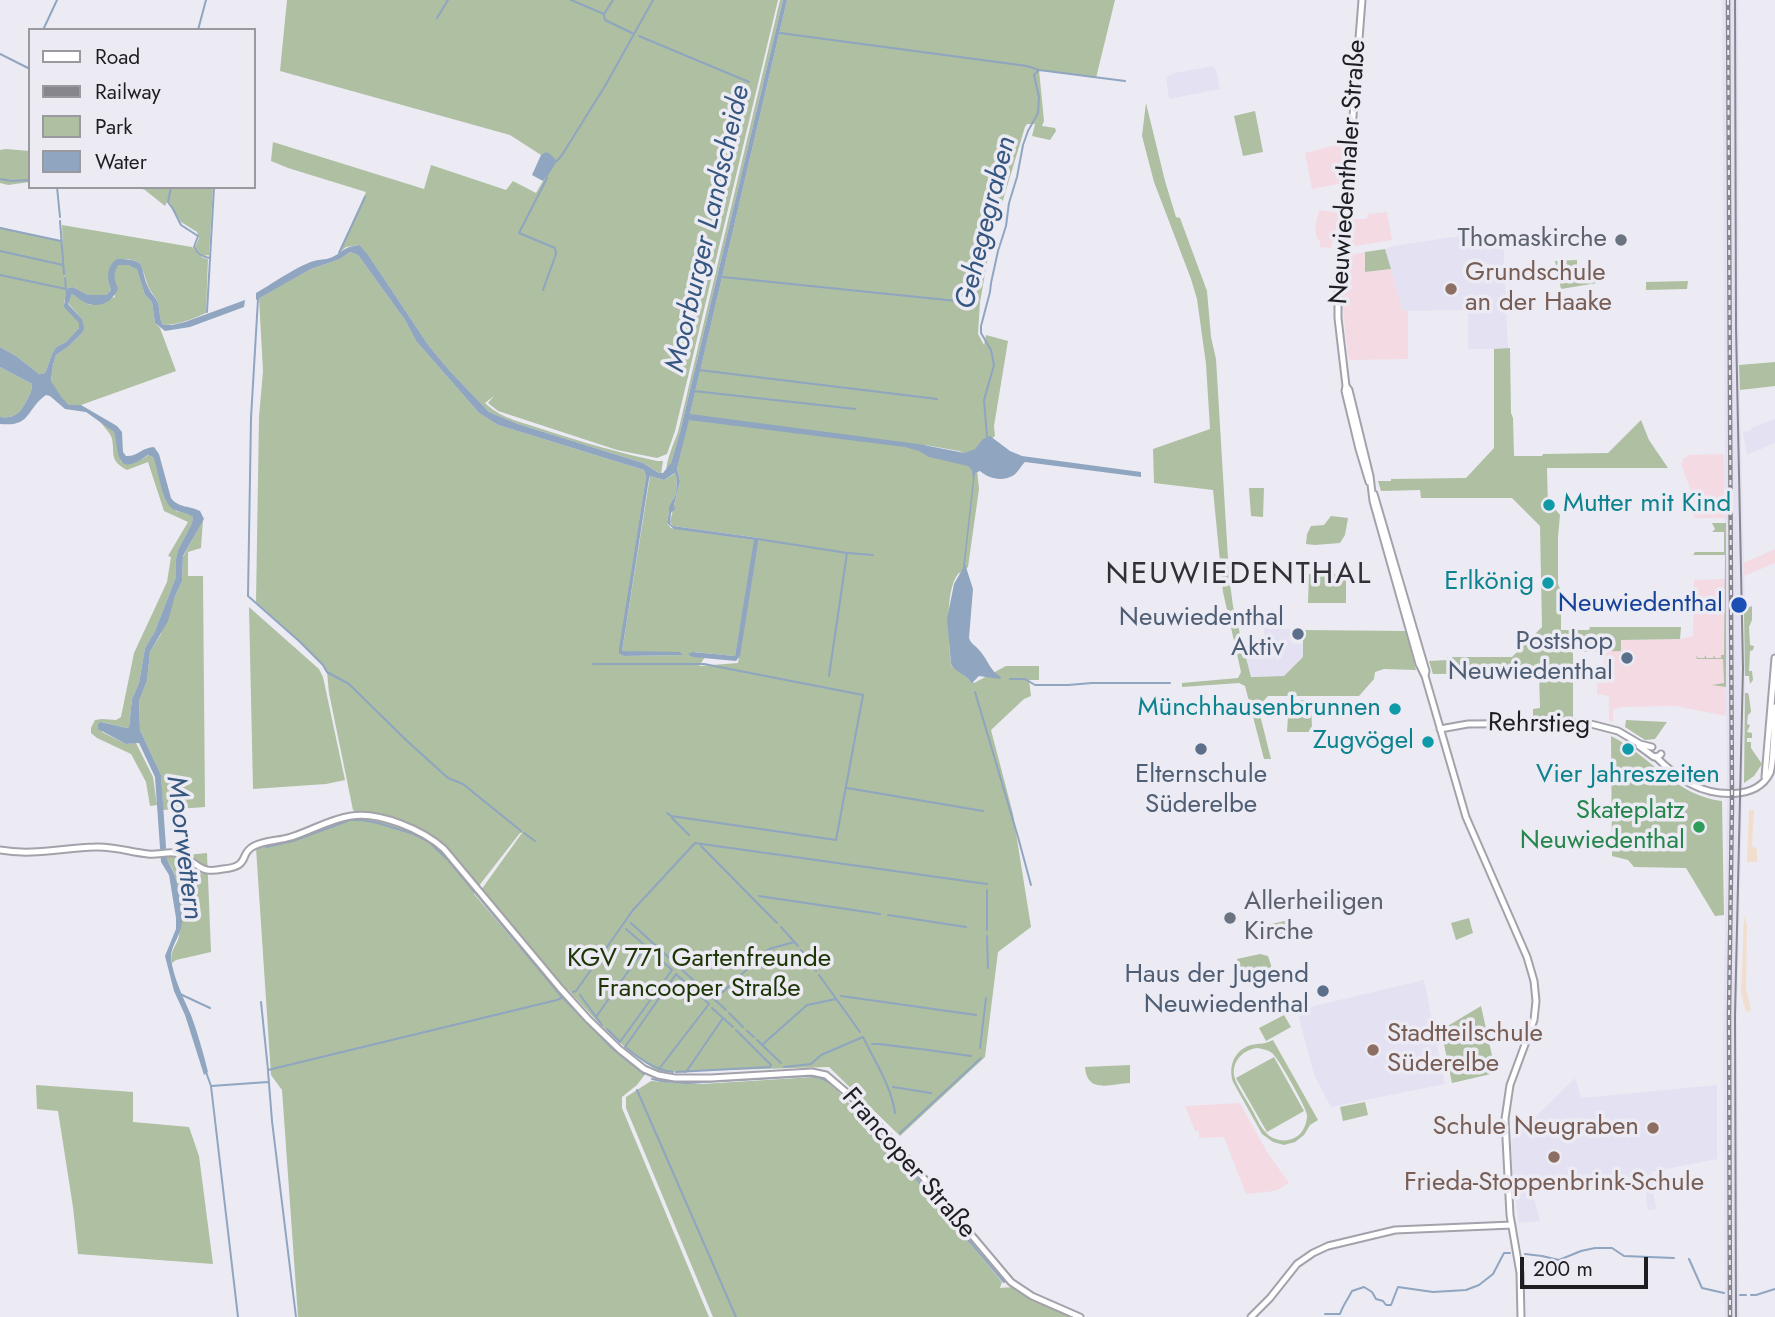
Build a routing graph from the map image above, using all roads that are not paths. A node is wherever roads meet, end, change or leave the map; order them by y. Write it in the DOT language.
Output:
graph roads {
  1 [pos="1362,0"];
  2 [pos="1775,658"];
  3 [pos="1775,707"];
  4 [pos="1440,729"];
  5 [pos="1651,750"];
  6 [pos="1658,756"];
  7 [pos="1765,778"];
  8 [pos="0,850"];
  9 [pos="1512,1225"];
  10 [pos="1080,1317"];
  11 [pos="1251,1317"];
  12 [pos="1521,1317"];
  1 -- 4 [label="street, Neuwiedenthaler Straße"];
  2 -- 7 [label="street"];
  3 -- 7 [label="street"];
  4 -- 5 [label="street, Rehrstieg"];
  4 -- 9 [label="street, Neuwiedenthaler Straße"];
  5 -- 6 [label="street"];
  5 -- 6 [label="street"];
  6 -- 7 [label="street"];
  8 -- 10 [label="street, Francoper Straße"];
  9 -- 11 [label="street"];
  9 -- 12 [label="street, Neuwiedenthaler Straße"];
}
